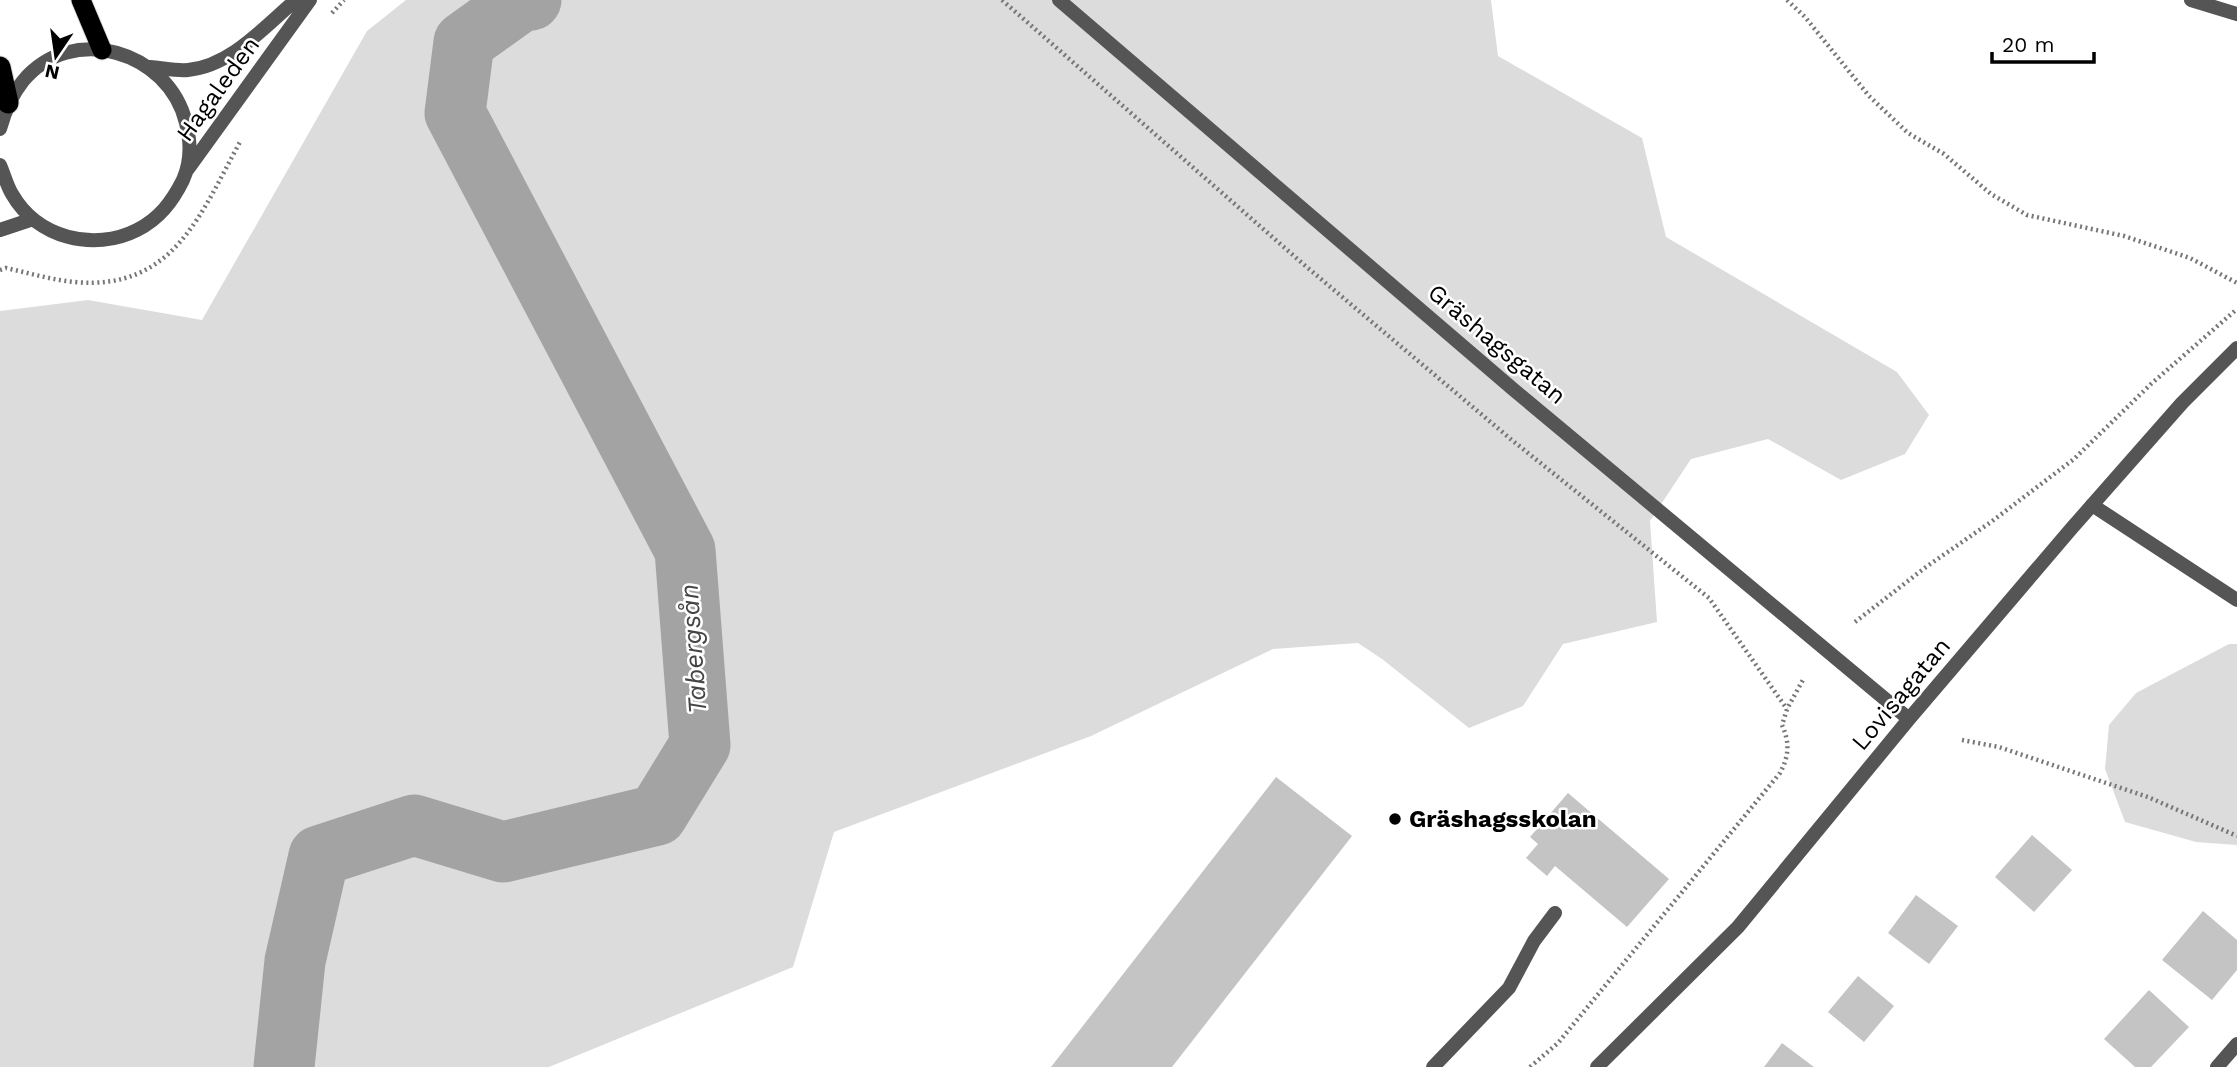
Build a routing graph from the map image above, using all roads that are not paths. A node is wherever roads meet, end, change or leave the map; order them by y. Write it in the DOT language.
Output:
graph roads {
  1 [pos="81,0"];
  2 [pos="296,0"];
  3 [pos="310,0"];
  4 [pos="1059,0"];
  5 [pos="2191,0"];
  6 [pos="2237,14"];
  7 [pos="102,50"];
  8 [pos="150,67"];
  9 [pos="0,68"];
  10 [pos="8,103"];
  11 [pos="0,129"];
  12 [pos="0,165"];
  13 [pos="187,171"];
  14 [pos="33,219"];
  15 [pos="0,230"];
  16 [pos="2237,348"];
  17 [pos="2092,505"];
  18 [pos="2237,600"];
  19 [pos="1909,719"];
  20 [pos="1555,913"];
  21 [pos="2237,1044"];
  22 [pos="1433,1067"];
  23 [pos="1597,1067"];
  24 [pos="2217,1067"];
  1 -- 7 [label="highway"];
  2 -- 8 [label="street, Hagaleden"];
  3 -- 13 [label="street, Hagaleden"];
  4 -- 19 [label="street, Gräshagsgatan"];
  5 -- 6 [label="street"];
  7 -- 8 [label="street"];
  7 -- 10 [label="street"];
  8 -- 13 [label="street"];
  9 -- 10 [label="highway"];
  10 -- 11 [label="street"];
  12 -- 14 [label="street"];
  13 -- 14 [label="street"];
  14 -- 15 [label="street"];
  16 -- 17 [label="street, Lovisagatan"];
  17 -- 18 [label="street"];
  17 -- 19 [label="street, Lovisagatan"];
  19 -- 23 [label="street, Lovisagatan"];
  20 -- 22 [label="street"];
  21 -- 24 [label="street"];
}
